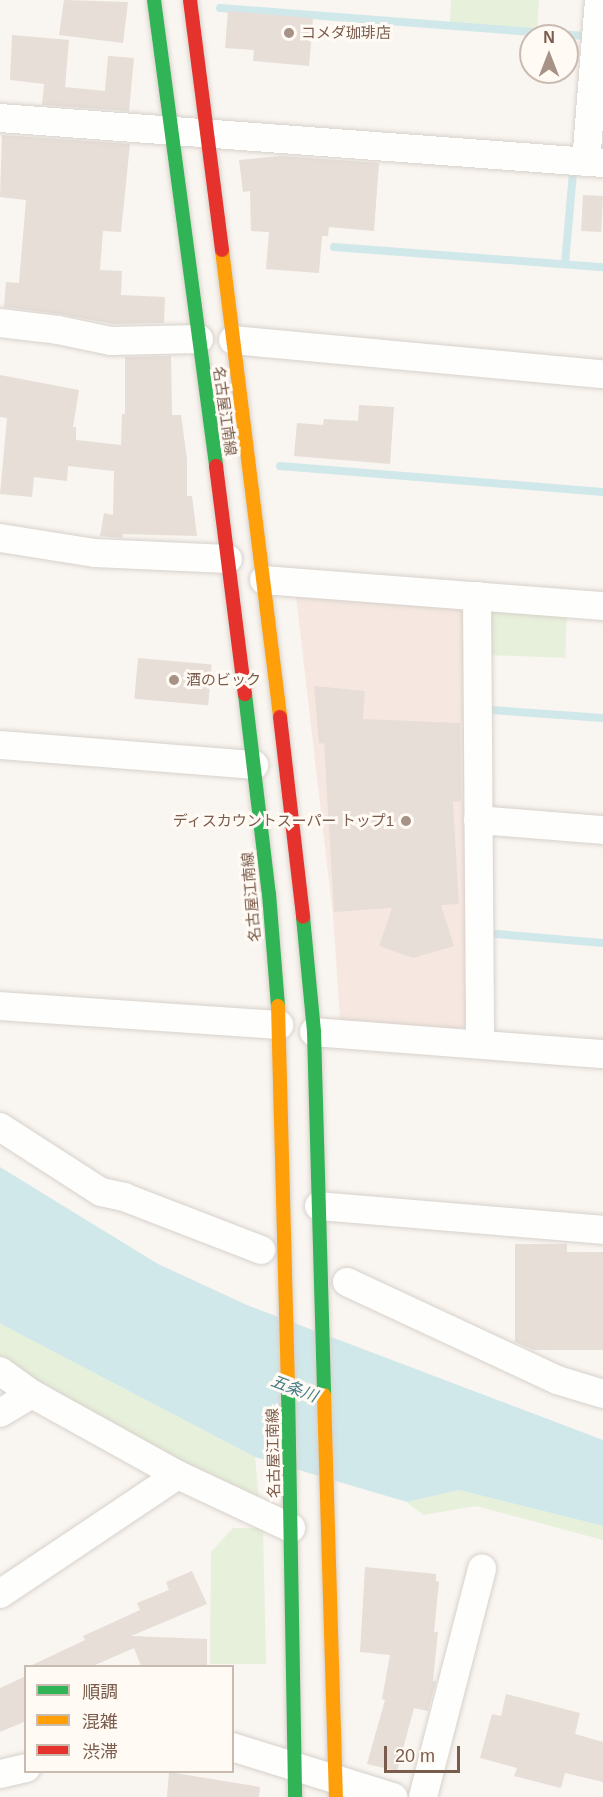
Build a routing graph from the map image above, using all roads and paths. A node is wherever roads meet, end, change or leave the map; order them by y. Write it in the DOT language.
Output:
graph roads {
  1 [pos="154,0"];
  2 [pos="190,0"];
  3 [pos="599,0"];
  4 [pos="0,118"];
  5 [pos="171,130"];
  6 [pos="209,132"];
  7 [pos="595,162"];
  8 [pos="0,323"];
  9 [pos="199,339"];
  10 [pos="232,340"];
  11 [pos="603,374"];
  12 [pos="0,538"];
  13 [pos="228,559"];
  14 [pos="264,580"];
  15 [pos="477,596"];
  16 [pos="603,606"];
  17 [pos="0,745"];
  18 [pos="254,765"];
  19 [pos="478,820"];
  20 [pos="603,830"];
  21 [pos="0,1006"];
  22 [pos="279,1025"];
  23 [pos="314,1032"];
  24 [pos="480,1044"];
  25 [pos="603,1054"];
  26 [pos="0,1127"];
  27 [pos="103,1192"];
  28 [pos="318,1206"];
  29 [pos="603,1230"];
  30 [pos="261,1250"];
  31 [pos="286,1282"];
  32 [pos="347,1282"];
  33 [pos="0,1371"];
  34 [pos="32,1394"];
  35 [pos="603,1394"];
  36 [pos="0,1413"];
  37 [pos="178,1475"];
  38 [pos="291,1528"];
  39 [pos="482,1569"];
  40 [pos="0,1594"];
  41 [pos="234,1748"];
  42 [pos="294,1765"];
  43 [pos="335,1787"];
  44 [pos="295,1797"];
  45 [pos="393,1797"];
  46 [pos="423,1797"];
  1 -- 5 [label="main road, 名古屋江南線"];
  2 -- 6 [label="main road, 名古屋江南線"];
  3 -- 7 [label="street"];
  4 -- 5 [label="street"];
  5 -- 6 [label="street"];
  5 -- 9 [label="main road, 名古屋江南線"];
  6 -- 7 [label="street"];
  6 -- 10 [label="main road, 名古屋江南線"];
  8 -- 9 [label="street"];
  9 -- 13 [label="main road, 名古屋江南線"];
  10 -- 11 [label="street"];
  10 -- 14 [label="main road, 名古屋江南線"];
  12 -- 13 [label="street"];
  13 -- 18 [label="main road, 名古屋江南線"];
  14 -- 15 [label="street"];
  14 -- 23 [label="main road, 名古屋江南線"];
  15 -- 16 [label="street"];
  15 -- 19 [label="street"];
  17 -- 18 [label="street"];
  18 -- 22 [label="main road, 名古屋江南線"];
  19 -- 20 [label="street"];
  19 -- 24 [label="street"];
  21 -- 22 [label="street"];
  22 -- 31 [label="main road, 名古屋江南線"];
  23 -- 24 [label="street"];
  23 -- 28 [label="main road, 名古屋江南線"];
  24 -- 25 [label="street"];
  26 -- 27 [label="street"];
  27 -- 30 [label="street"];
  27 -- 31 [label="street"];
  28 -- 29 [label="street"];
  28 -- 43 [label="main road, 名古屋江南線"];
  31 -- 38 [label="main road, 名古屋江南線"];
  32 -- 35 [label="street"];
  33 -- 34 [label="street"];
  34 -- 36 [label="street"];
  34 -- 37 [label="street"];
  37 -- 38 [label="street"];
  37 -- 40 [label="street"];
  38 -- 42 [label="main road, 名古屋江南線"];
  39 -- 46 [label="street"];
  41 -- 42 [label="street"];
  42 -- 43 [label="street"];
  42 -- 44 [label="main road, 名古屋江南線"];
  43 -- 45 [label="street"];
}
